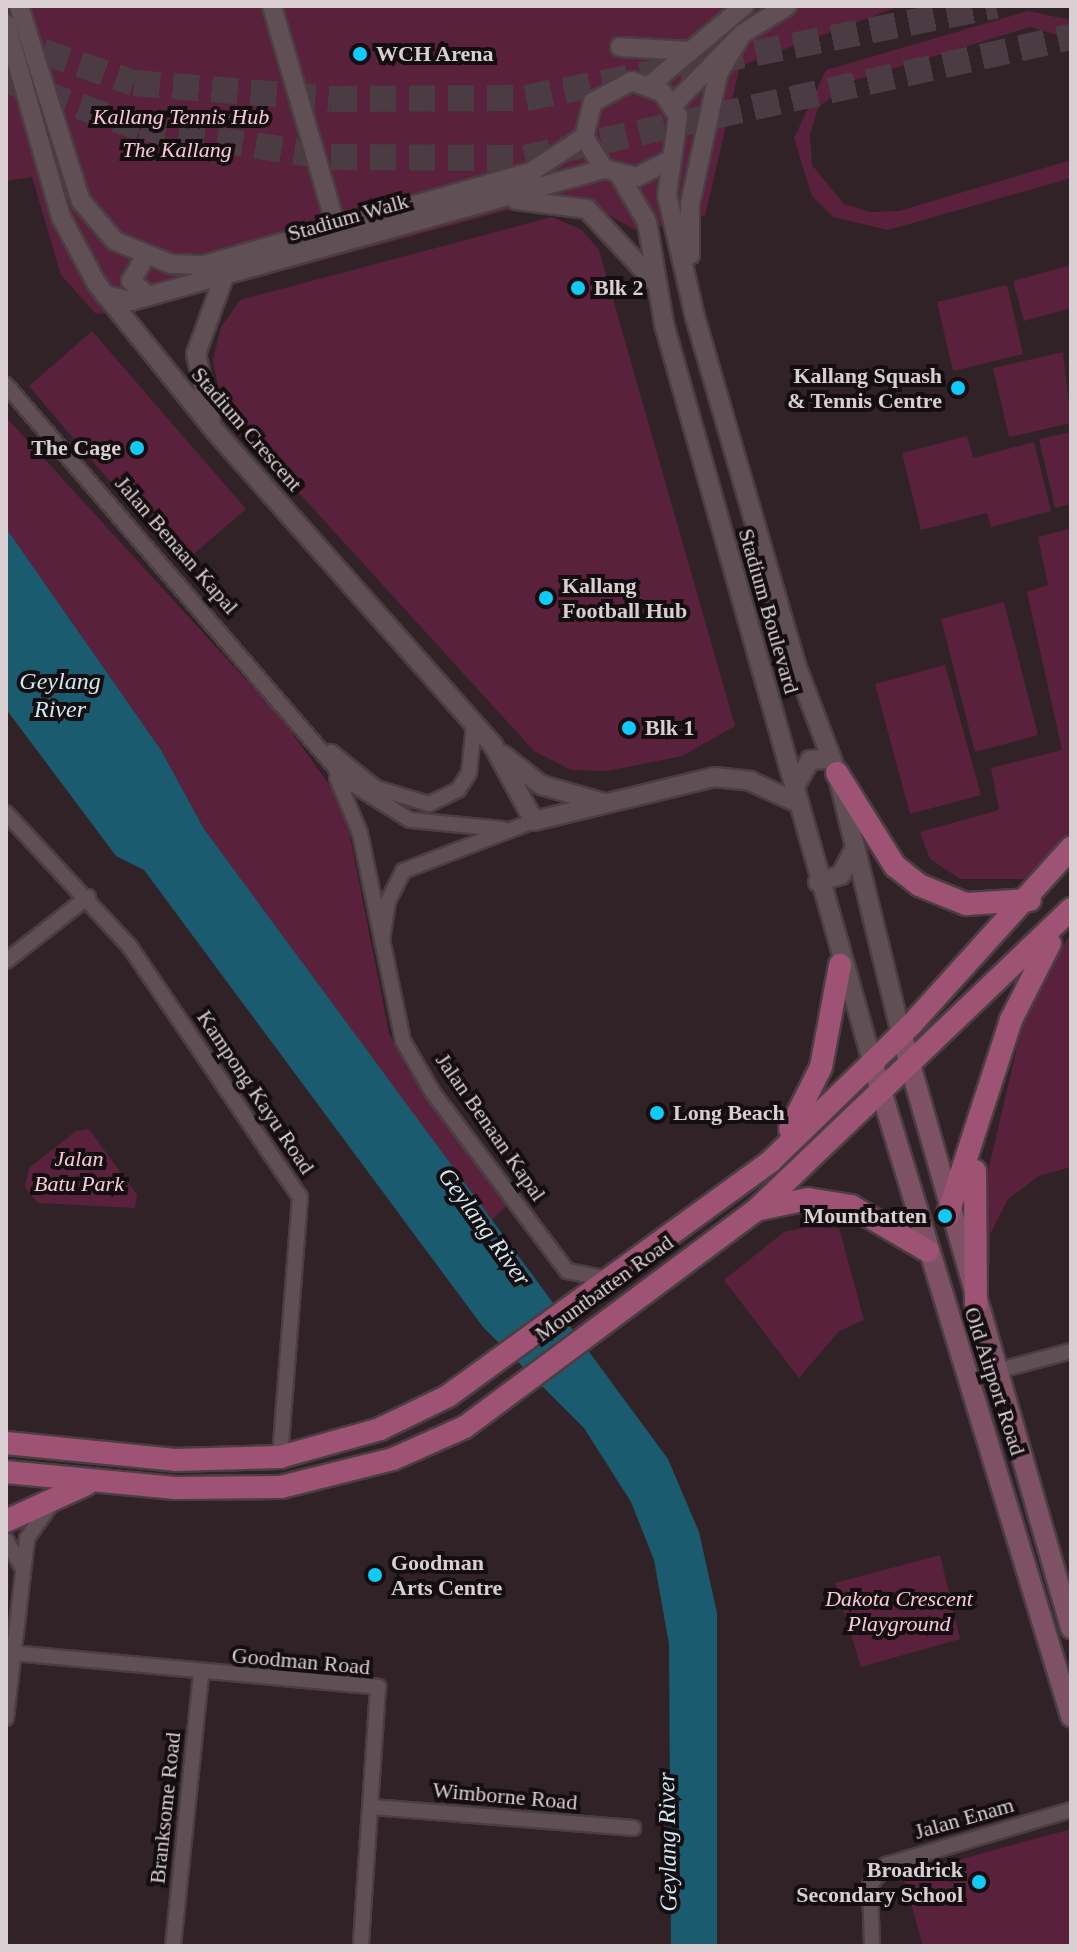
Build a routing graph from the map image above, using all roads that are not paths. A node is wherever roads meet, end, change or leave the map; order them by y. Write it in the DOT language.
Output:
graph roads {
  1 [pos="19,6"];
  2 [pos="272,6"];
  3 [pos="744,6"];
  4 [pos="787,6"];
  5 [pos="6,24"];
  6 [pos="742,34"];
  7 [pos="620,47"];
  8 [pos="690,51"];
  9 [pos="42,75"];
  10 [pos="14,80"];
  11 [pos="650,85"];
  12 [pos="673,105"];
  13 [pos="584,137"];
  14 [pos="668,161"];
  15 [pos="612,172"];
  16 [pos="477,203"];
  17 [pos="336,227"];
  18 [pos="237,256"];
  19 [pos="145,257"];
  20 [pos="222,275"];
  21 [pos="655,283"];
  22 [pos="105,295"];
  23 [pos="149,296"];
  24 [pos="695,317"];
  25 [pos="6,385"];
  26 [pos="215,431"];
  27 [pos="474,725"];
  28 [pos="312,737"];
  29 [pos="493,745"];
  30 [pos="834,766"];
  31 [pos="796,796"];
  32 [pos="611,805"];
  33 [pos="6,813"];
  34 [pos="534,821"];
  35 [pos="503,829"];
  36 [pos="855,844"];
  37 [pos="1071,848"];
  38 [pos="818,882"];
  39 [pos="88,897"];
  40 [pos="1030,900"];
  41 [pos="1067,915"];
  42 [pos="381,952"];
  43 [pos="6,961"];
  44 [pos="840,965"];
  45 [pos="901,1033"];
  46 [pos="872,1061"];
  47 [pos="908,1065"];
  48 [pos="882,1093"];
  49 [pos="983,1122"];
  50 [pos="771,1161"];
  51 [pos="755,1211"];
  52 [pos="948,1214"];
  53 [pos="928,1251"];
  54 [pos="616,1279"];
  55 [pos="976,1304"];
  56 [pos="1071,1351"];
  57 [pos="997,1371"];
  58 [pos="6,1443"];
  59 [pos="280,1457"];
  60 [pos="6,1472"];
  61 [pos="96,1482"];
  62 [pos="63,1491"];
  63 [pos="6,1521"];
  64 [pos="6,1540"];
  65 [pos="22,1565"];
  66 [pos="1071,1628"];
  67 [pos="13,1653"];
  68 [pos="201,1675"];
  69 [pos="1071,1716"];
  70 [pos="6,1718"];
  71 [pos="373,1807"];
  72 [pos="1071,1810"];
  73 [pos="633,1828"];
  74 [pos="173,1946"];
  75 [pos="361,1946"];
  76 [pos="872,1946"];
  1 -- 9 [label="street, Stadium Walk"];
  2 -- 17 [label="street, Stadium Walk"];
  3 -- 8 [label="street"];
  4 -- 6 [label="street"];
  5 -- 10 [label="street, Stadium Crescent"];
  6 -- 12 [label="street"];
  6 -- 24 [label="street"];
  7 -- 8 [label="street"];
  8 -- 11 [label="street"];
  9 -- 10 [label="street"];
  9 -- 19 [label="street, Stadium Walk"];
  10 -- 22 [label="street, Stadium Crescent"];
  11 -- 12 [label="street"];
  11 -- 13 [label="street"];
  12 -- 14 [label="street, Stadium Boulevard"];
  13 -- 15 [label="street, Stadium Boulevard"];
  13 -- 17 [label="street, Stadium Walk"];
  14 -- 15 [label="street"];
  14 -- 24 [label="street, Stadium Boulevard"];
  15 -- 16 [label="street, Stadium Walk"];
  15 -- 21 [label="street, Stadium Boulevard"];
  16 -- 20 [label="street, Stadium Walk"];
  16 -- 21 [label="street"];
  17 -- 18 [label="street, Stadium Walk"];
  18 -- 19 [label="street, Stadium Walk"];
  18 -- 20 [label="street"];
  19 -- 23 [label="street"];
  20 -- 23 [label="street, Stadium Walk"];
  20 -- 26 [label="street"];
  21 -- 31 [label="street, Stadium Boulevard"];
  22 -- 23 [label="street, Stadium Walk"];
  22 -- 26 [label="street, Stadium Crescent"];
  24 -- 30 [label="street, Stadium Boulevard"];
  25 -- 28 [label="street, Jalan Benaan Kapal"];
  26 -- 27 [label="street, Stadium Crescent"];
  27 -- 28 [label="street"];
  27 -- 29 [label="street, Stadium Crescent"];
  28 -- 35 [label="street, Jalan Benaan Kapal"];
  28 -- 42 [label="street, Jalan Benaan Kapal"];
  29 -- 32 [label="street"];
  29 -- 34 [label="street, Stadium Crescent"];
  30 -- 31 [label="street"];
  30 -- 36 [label="street, Stadium Boulevard"];
  30 -- 40 [label="main road"];
  31 -- 32 [label="street"];
  31 -- 38 [label="street, Stadium Boulevard"];
  32 -- 34 [label="street, Jalan Benaan Kapal"];
  33 -- 39 [label="street, Kampong Kayu Road"];
  34 -- 35 [label="street, Jalan Benaan Kapal"];
  35 -- 42 [label="street, Jalan Benaan Kapal"];
  36 -- 38 [label="street"];
  36 -- 45 [label="street, Stadium Boulevard"];
  37 -- 40 [label="main road, Mountbatten Road"];
  38 -- 44 [label="street, Stadium Boulevard"];
  39 -- 43 [label="street"];
  39 -- 59 [label="street, Kampong Kayu Road"];
  40 -- 45 [label="main road, Mountbatten Road"];
  41 -- 47 [label="main road, Mountbatten Road"];
  41 -- 49 [label="main road"];
  42 -- 54 [label="street, Jalan Benaan Kapal"];
  44 -- 46 [label="street, Stadium Boulevard"];
  44 -- 50 [label="main road"];
  45 -- 46 [label="main road, Mountbatten Road"];
  45 -- 47 [label="main road, Old Airport Road"];
  46 -- 48 [label="main road, Old Airport Road"];
  46 -- 50 [label="main road, Mountbatten Road"];
  47 -- 48 [label="main road, Mountbatten Road"];
  47 -- 52 [label="main road, Old Airport Road"];
  48 -- 51 [label="main road, Mountbatten Road"];
  48 -- 53 [label="main road, Old Airport Road"];
  49 -- 52 [label="main road"];
  49 -- 55 [label="main road"];
  50 -- 54 [label="main road, Mountbatten Road"];
  51 -- 53 [label="main road"];
  51 -- 61 [label="main road, Mountbatten Road"];
  52 -- 55 [label="main road, Old Airport Road"];
  53 -- 69 [label="main road, Old Airport Road"];
  54 -- 59 [label="main road, Mountbatten Road"];
  55 -- 57 [label="main road, Old Airport Road"];
  56 -- 57 [label="street"];
  57 -- 66 [label="main road, Old Airport Road"];
  58 -- 59 [label="main road, Mountbatten Road"];
  60 -- 61 [label="main road, Mountbatten Road"];
  61 -- 62 [label="main road"];
  62 -- 63 [label="main road"];
  62 -- 65 [label="street"];
  64 -- 65 [label="street"];
  65 -- 67 [label="street"];
  67 -- 68 [label="street, Goodman Road"];
  67 -- 70 [label="street"];
  68 -- 71 [label="street, Goodman Road"];
  68 -- 74 [label="street, Branksome Road"];
  71 -- 73 [label="street, Wimborne Road"];
  71 -- 75 [label="street, Goodman Road"];
  72 -- 76 [label="street, Jalan Enam"];
}
